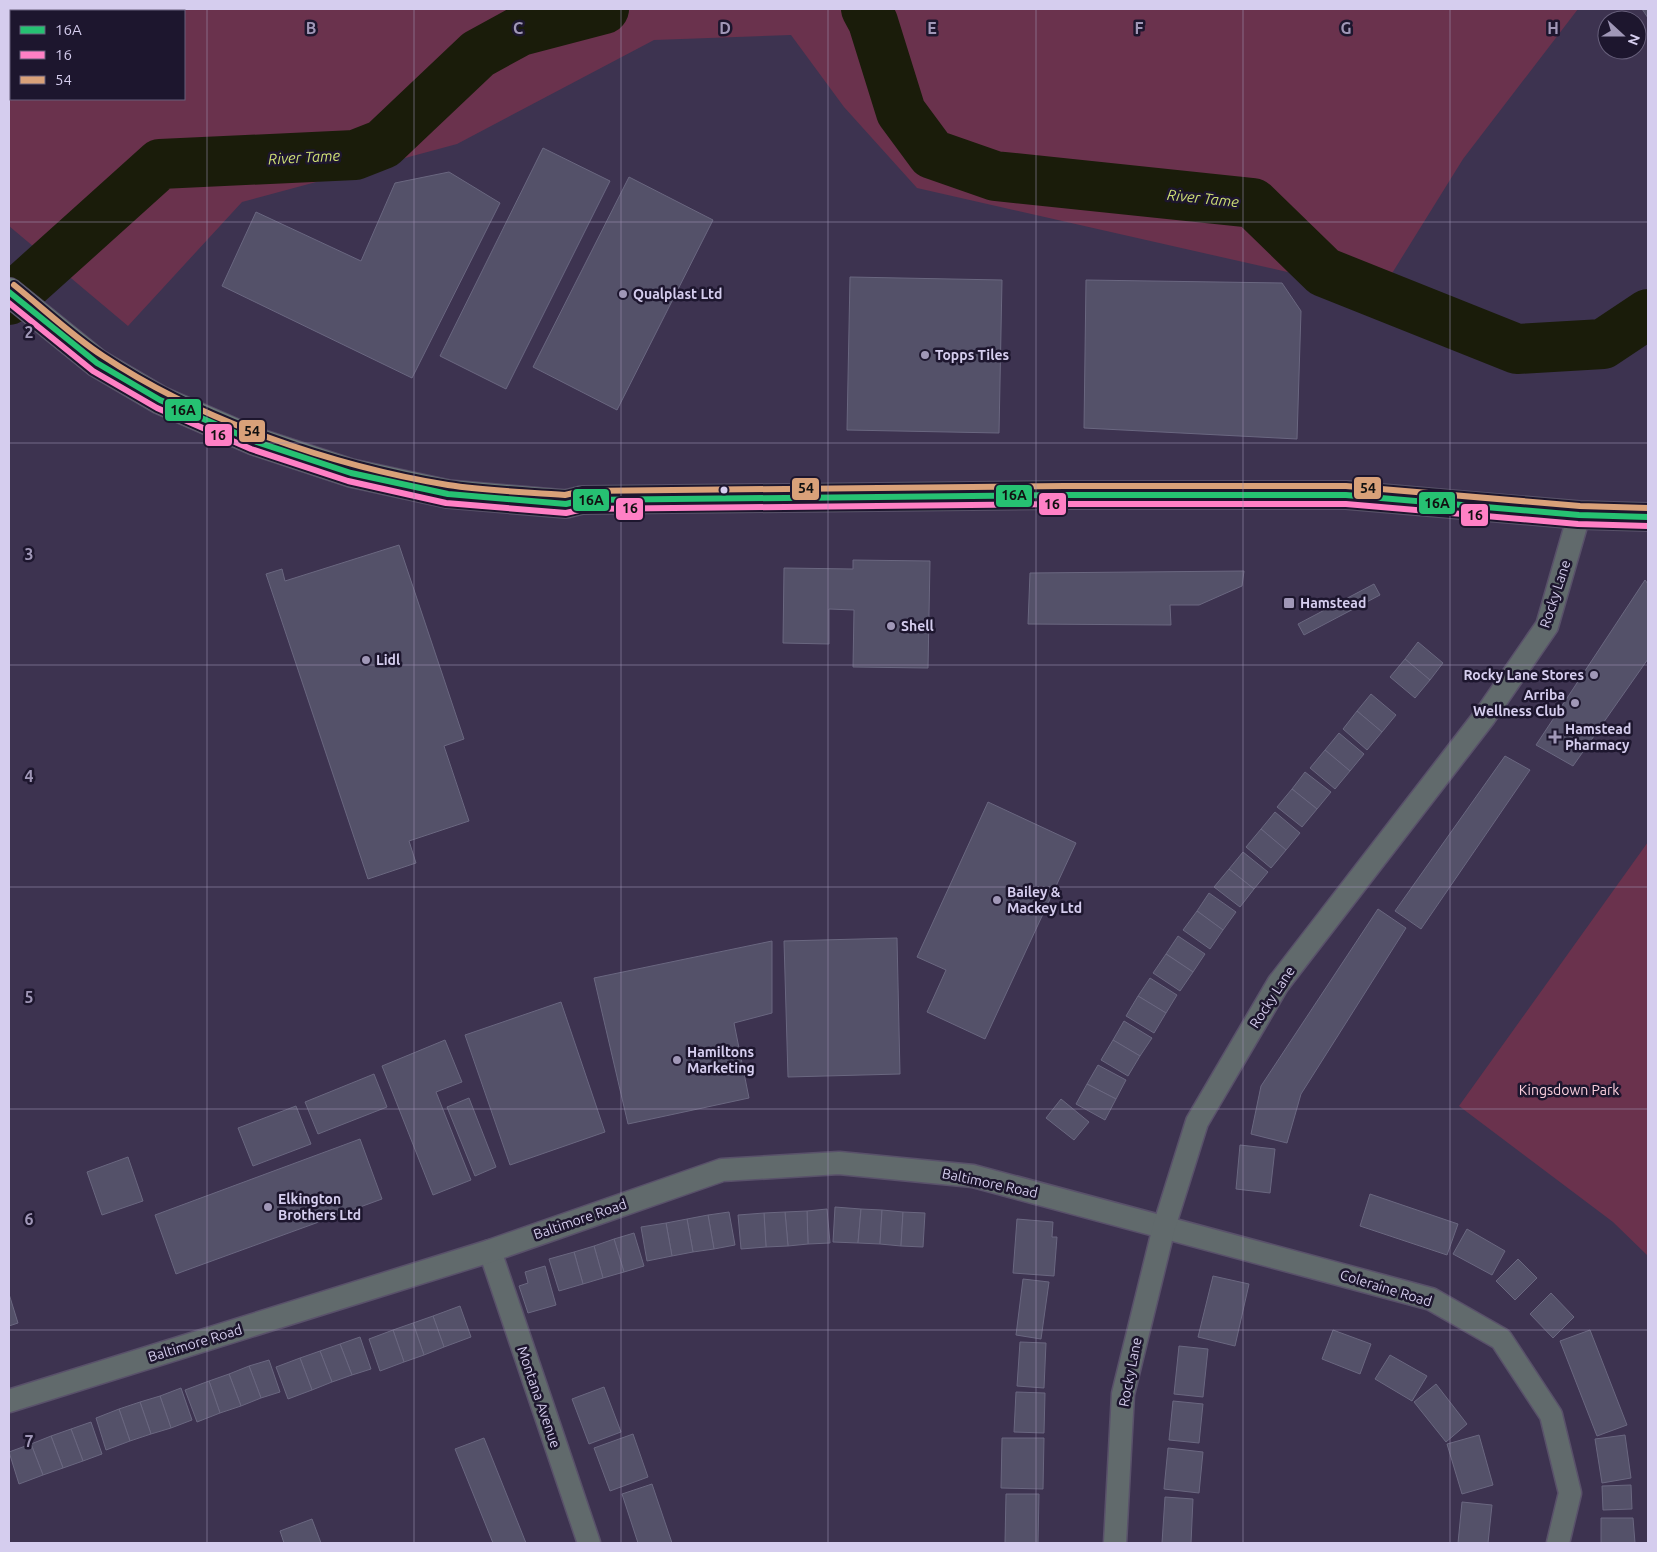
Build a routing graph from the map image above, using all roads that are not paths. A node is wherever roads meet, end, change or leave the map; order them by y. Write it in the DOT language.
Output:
graph roads {
  1 [pos="9,292"];
  2 [pos="1579,515"];
  3 [pos="1648,517"];
  4 [pos="1164,1227"];
  5 [pos="490,1251"];
  6 [pos="9,1401"];
  7 [pos="589,1543"];
  8 [pos="1115,1543"];
  9 [pos="1558,1543"];
  1 -- 2 [label="main road"];
  2 -- 3 [label="main road"];
  2 -- 4 [label="street, Rocky Lane"];
  4 -- 5 [label="street, Baltimore Road"];
  4 -- 8 [label="street, Rocky Lane"];
  4 -- 9 [label="street, Coleraine Road"];
  5 -- 6 [label="street, Baltimore Road"];
  5 -- 7 [label="street, Montana Avenue"];
}
